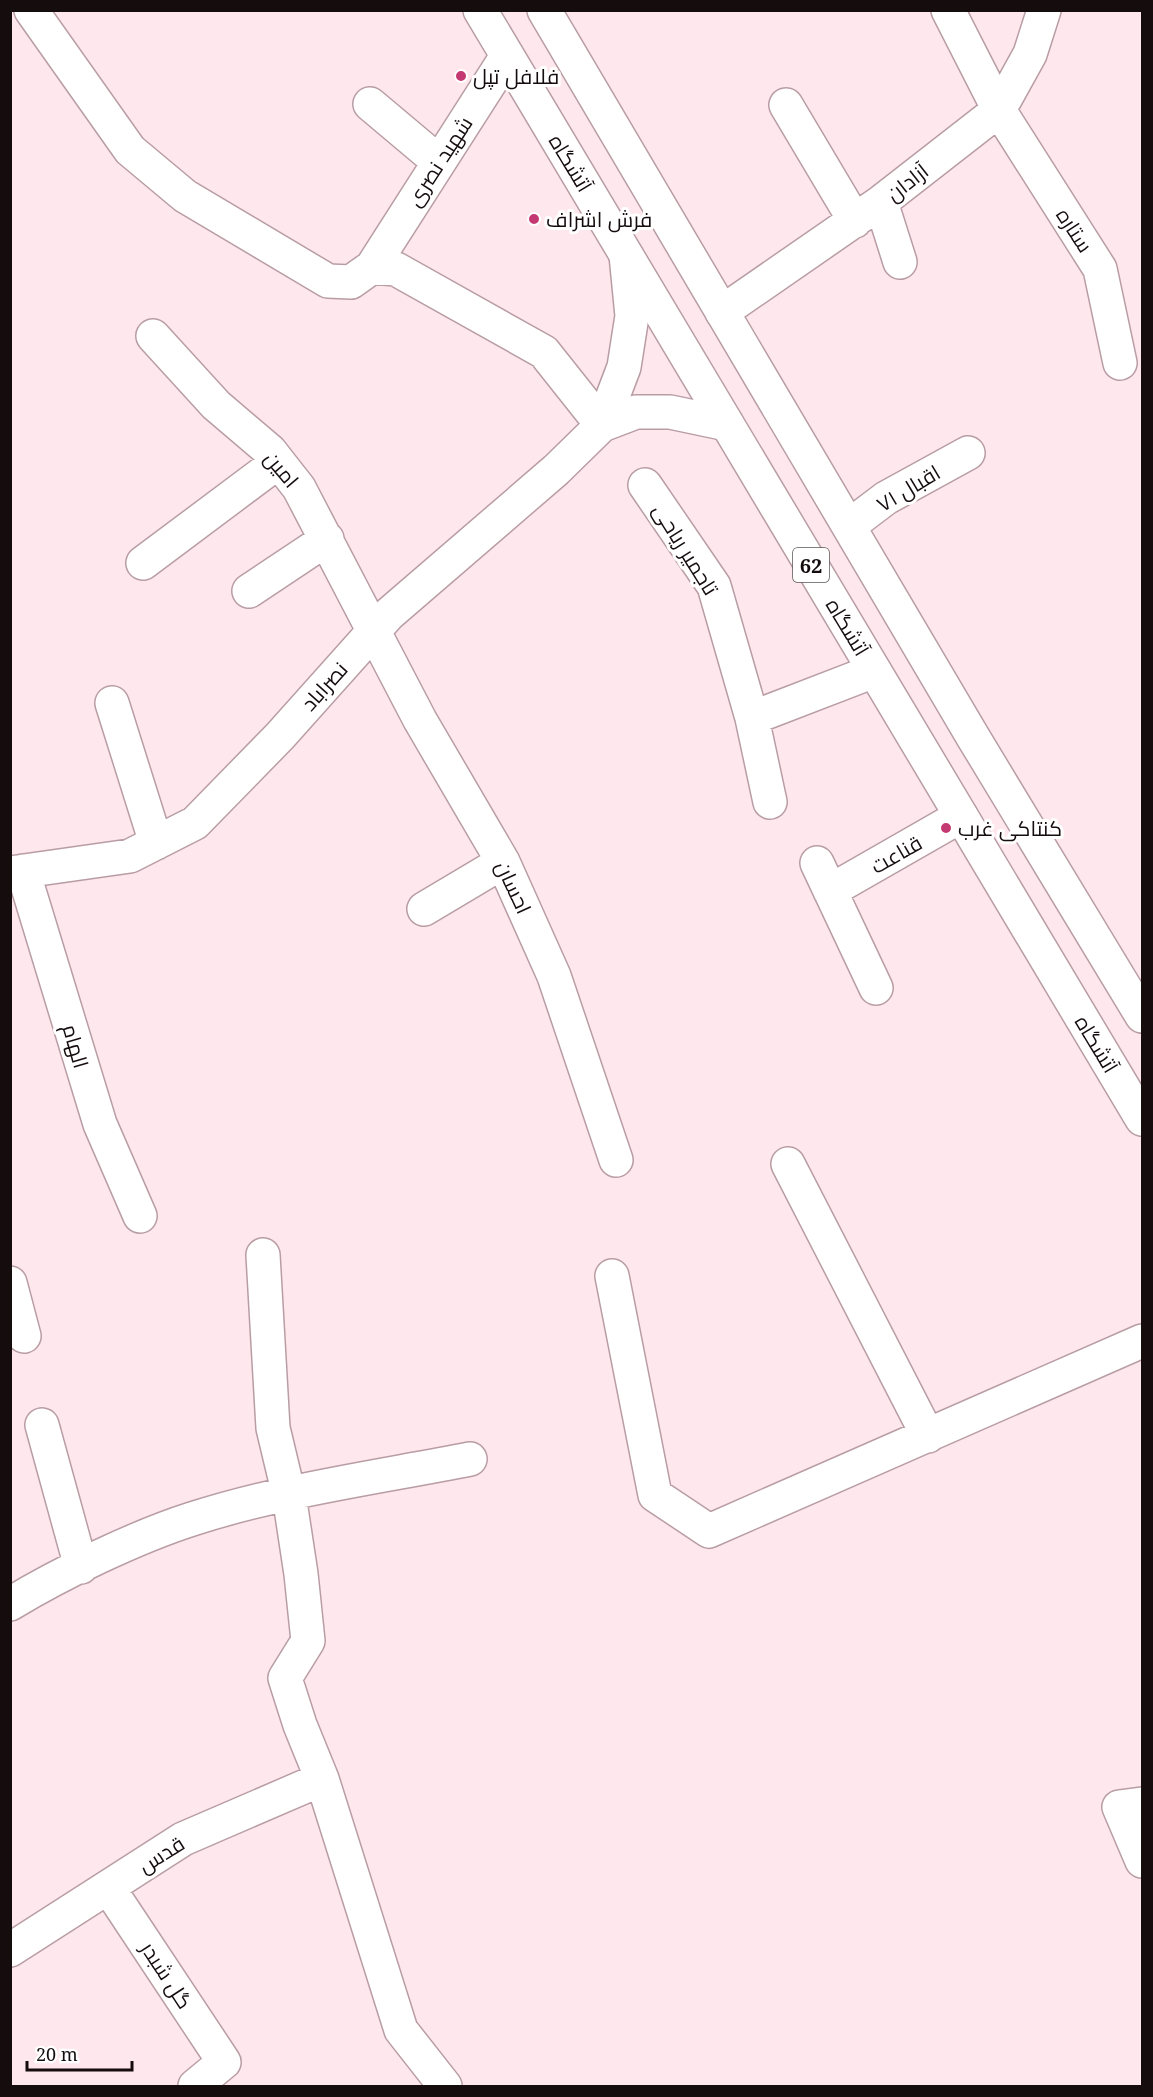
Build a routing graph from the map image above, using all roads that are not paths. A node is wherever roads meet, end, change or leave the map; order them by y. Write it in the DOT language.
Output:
graph roads {
  1 [pos="30,10"];
  2 [pos="480,10"];
  3 [pos="544,10"];
  4 [pos="948,10"];
  5 [pos="1044,10"];
  6 [pos="10,26"];
  7 [pos="507,56"];
  8 [pos="370,104"];
  9 [pos="786,105"];
  10 [pos="999,110"];
  11 [pos="439,162"];
  12 [pos="881,202"];
  13 [pos="855,220"];
  14 [pos="626,255"];
  15 [pos="900,262"];
  16 [pos="372,267"];
  17 [pos="722,312"];
  18 [pos="153,336"];
  19 [pos="1120,363"];
  20 [pos="727,424"];
  21 [pos="602,425"];
  22 [pos="968,453"];
  23 [pos="278,462"];
  24 [pos="645,485"];
  25 [pos="849,526"];
  26 [pos="327,539"];
  27 [pos="143,563"];
  28 [pos="249,591"];
  29 [pos="374,631"];
  30 [pos="874,671"];
  31 [pos="112,703"];
  32 [pos="752,718"];
  33 [pos="770,802"];
  34 [pos="961,816"];
  35 [pos="156,843"];
  36 [pos="503,862"];
  37 [pos="17,872"];
  38 [pos="424,909"];
  39 [pos="876,988"];
  40 [pos="1143,1016"];
  41 [pos="1143,1119"];
  42 [pos="616,1160"];
  43 [pos="788,1164"];
  44 [pos="140,1216"];
  45 [pos="263,1255"];
  46 [pos="612,1276"];
  47 [pos="10,1283"];
  48 [pos="24,1336"];
  49 [pos="1143,1341"];
  50 [pos="42,1425"];
  51 [pos="928,1436"];
  52 [pos="470,1459"];
  53 [pos="289,1495"];
  54 [pos="81,1567"];
  55 [pos="10,1604"];
  56 [pos="322,1779"];
  57 [pos="1143,1804"];
  58 [pos="1143,1861"];
  59 [pos="108,1887"];
  60 [pos="10,1950"];
  61 [pos="195,2086"];
  62 [pos="446,2086"];
  1 -- 6 [label="street"];
  1 -- 16 [label="street"];
  2 -- 7 [label="street, آتشگاه / 62"];
  3 -- 17 [label="street, 62"];
  4 -- 10 [label="street, ستاره"];
  5 -- 10 [label="street, آزادان"];
  7 -- 11 [label="street, شهید نصری"];
  7 -- 14 [label="street, آتشگاه / 62"];
  8 -- 11 [label="street"];
  9 -- 13 [label="street"];
  10 -- 12 [label="street, آزادان"];
  10 -- 19 [label="street, ستاره"];
  11 -- 16 [label="street, شهید نصری"];
  12 -- 13 [label="street, آزادان"];
  12 -- 15 [label="street"];
  13 -- 17 [label="street, آزادان"];
  14 -- 20 [label="street, آتشگاه / 62"];
  14 -- 21 [label="street"];
  16 -- 21 [label="street"];
  17 -- 25 [label="street, 62"];
  18 -- 23 [label="street, امین"];
  20 -- 21 [label="street"];
  20 -- 30 [label="street, آتشگاه / 62"];
  21 -- 29 [label="street, نصراباد"];
  22 -- 25 [label="street, ۷۱ اقبال"];
  23 -- 26 [label="street, امین"];
  23 -- 27 [label="street"];
  24 -- 32 [label="street, تاجمیر ریاحی"];
  25 -- 40 [label="street, 62"];
  26 -- 28 [label="street"];
  26 -- 29 [label="street, امین"];
  29 -- 35 [label="street, نصراباد"];
  29 -- 36 [label="street, احسان"];
  30 -- 32 [label="street"];
  30 -- 34 [label="street, آتشگاه / 62"];
  31 -- 35 [label="street"];
  32 -- 33 [label="street, تاجمیر ریاحی"];
  34 -- 39 [label="street, قناعت"];
  34 -- 41 [label="street, آتشگاه / 62"];
  35 -- 37 [label="street, نصراباد"];
  36 -- 38 [label="street"];
  36 -- 42 [label="street, احسان"];
  37 -- 44 [label="street, الهام"];
  43 -- 51 [label="street"];
  45 -- 53 [label="street"];
  46 -- 51 [label="street"];
  47 -- 48 [label="street"];
  49 -- 51 [label="street"];
  50 -- 54 [label="street"];
  52 -- 53 [label="street"];
  53 -- 54 [label="street"];
  53 -- 56 [label="street"];
  54 -- 55 [label="street"];
  56 -- 59 [label="street, قدس"];
  56 -- 62 [label="street"];
  57 -- 58 [label="street"];
  59 -- 60 [label="street, قدس"];
  59 -- 61 [label="street, گل شبدر"];
}
